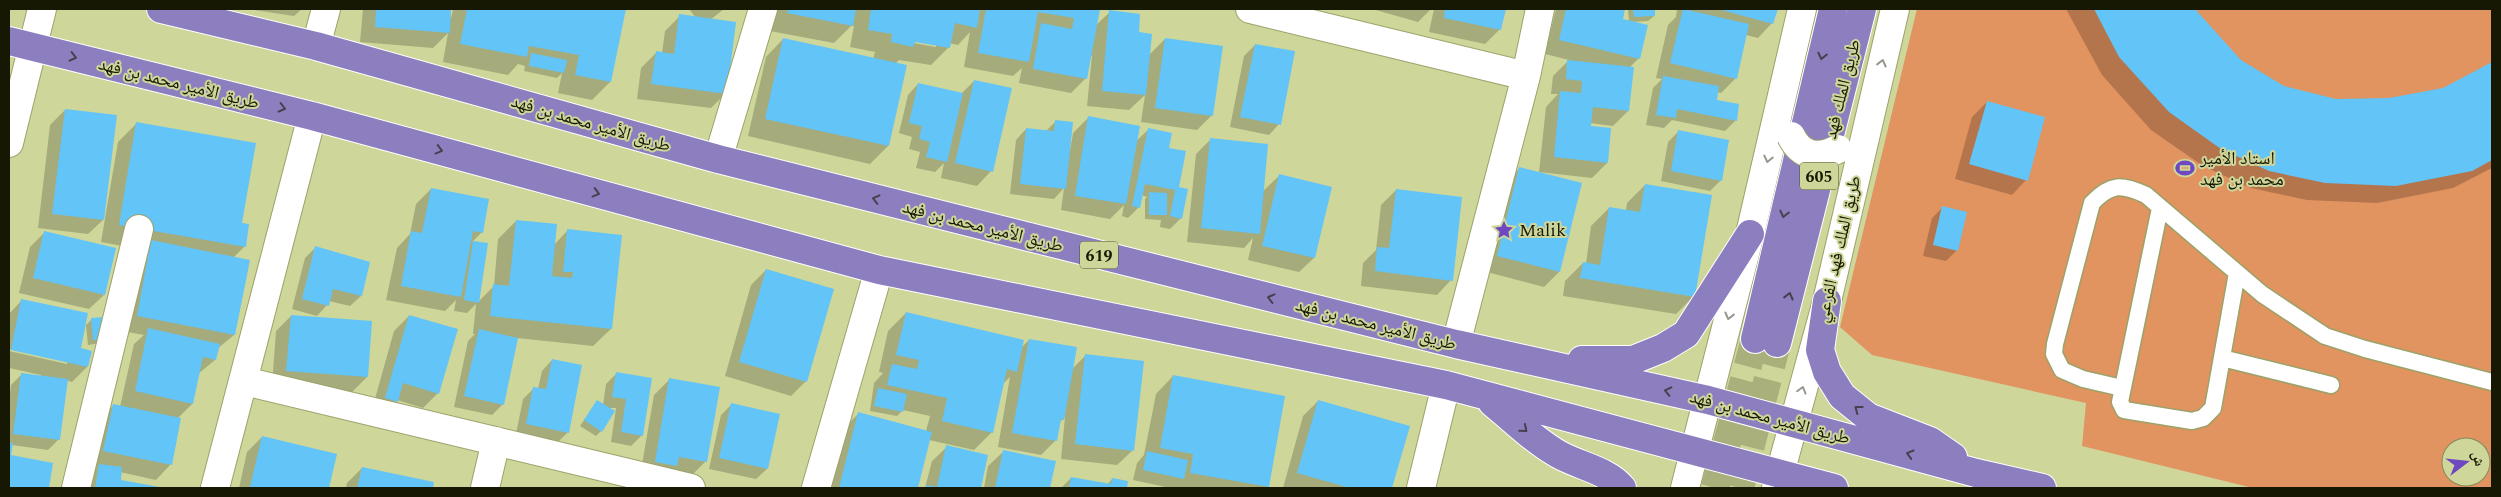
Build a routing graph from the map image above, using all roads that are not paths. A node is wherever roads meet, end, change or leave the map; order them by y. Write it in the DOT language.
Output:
graph roads {
  1 [pos="42,9"];
  2 [pos="161,9"];
  3 [pos="326,9"];
  4 [pos="763,9"];
  5 [pos="1250,9"];
  6 [pos="1540,9"];
  7 [pos="1802,9"];
  8 [pos="1833,9"];
  9 [pos="1862,9"];
  10 [pos="1895,9"];
  11 [pos="21,44"];
  12 [pos="316,46"];
  13 [pos="1526,76"];
  14 [pos="1786,82"];
  15 [pos="1872,104"];
  16 [pos="312,116"];
  17 [pos="9,144"];
  18 [pos="718,159"];
  19 [pos="2160,208"];
  20 [pos="139,228"];
  21 [pos="1750,234"];
  22 [pos="879,270"];
  23 [pos="2237,274"];
  24 [pos="1827,301"];
  25 [pos="1456,344"];
  26 [pos="1498,353"];
  27 [pos="2222,358"];
  28 [pos="244,381"];
  29 [pos="2492,382"];
  30 [pos="1446,385"];
  31 [pos="2331,385"];
  32 [pos="2122,388"];
  33 [pos="1487,398"];
  34 [pos="1708,400"];
  35 [pos="1793,422"];
  36 [pos="496,441"];
  37 [pos="1695,450"];
  38 [pos="1976,473"];
  39 [pos="1778,480"];
  40 [pos="76,488"];
  41 [pos="215,488"];
  42 [pos="485,488"];
  43 [pos="692,488"];
  44 [pos="816,488"];
  45 [pos="1421,488"];
  46 [pos="1622,488"];
  47 [pos="1685,488"];
  48 [pos="1834,488"];
  49 [pos="2042,488"];
  1 -- 11 [label="street"];
  2 -- 12 [label="highway, طريق الأمير محمد بن فهد / 619"];
  3 -- 12 [label="street"];
  4 -- 18 [label="street"];
  5 -- 13 [label="street"];
  6 -- 13 [label="street"];
  7 -- 14 [label="street"];
  8 -- 9 [label="highway, طريق الملك فهد / 605, one-way"];
  15 -- 10 [label="street, طريق الملك فهد الفرعي, one-way"];
  11 -- 16 [label="highway, طريق الأمير محمد بن فهد, one-way"];
  11 -- 17 [label="street"];
  12 -- 18 [label="highway, طريق الأمير محمد بن فهد / 619"];
  13 -- 25 [label="street"];
  14 -- 15 [label="street, bridge"];
  14 -- 21 [label="street, one-way"];
  15 -- 24 [label="street, طريق الملك فهد الفرعي"];
  16 -- 22 [label="highway, طريق الأمير محمد بن فهد, one-way"];
  16 -- 28 [label="street"];
  25 -- 18 [label="highway, طريق الأمير محمد بن فهد / 619, one-way"];
  19 -- 23 [label="lane"];
  19 -- 32 [label="lane"];
  19 -- 32 [label="lane"];
  20 -- 40 [label="street"];
  21 -- 26 [label="highway"];
  21 -- 34 [label="street, one-way"];
  22 -- 30 [label="highway, طريق الأمير محمد بن فهد"];
  22 -- 44 [label="street"];
  23 -- 27 [label="lane"];
  23 -- 29 [label="lane"];
  35 -- 24 [label="street, طريق الملك فهد الفرعي, one-way"];
  38 -- 24 [label="highway, one-way"];
  25 -- 26 [label="highway, طريق الأمير محمد بن فهد / 619"];
  34 -- 26 [label="highway, طريق الأمير محمد بن فهد / 619, one-way"];
  27 -- 31 [label="lane"];
  27 -- 32 [label="lane"];
  28 -- 36 [label="street"];
  28 -- 41 [label="street"];
  30 -- 33 [label="highway, طريق الأمير محمد بن فهد"];
  30 -- 45 [label="street"];
  33 -- 37 [label="highway, طريق الأمير محمد بن فهد"];
  33 -- 46 [label="highway, one-way"];
  34 -- 35 [label="highway, طريق الأمير محمد بن فهد / 619"];
  34 -- 37 [label="street"];
  38 -- 35 [label="highway, طريق الأمير محمد بن فهد / 619, one-way"];
  35 -- 39 [label="street, طريق الملك فهد الفرعي"];
  36 -- 42 [label="street"];
  36 -- 43 [label="street"];
  37 -- 39 [label="highway, طريق الأمير محمد بن فهد"];
  37 -- 47 [label="street"];
  38 -- 49 [label="highway, طريق الأمير محمد بن فهد / 619"];
  39 -- 48 [label="highway, طريق الأمير محمد بن فهد"];
}
